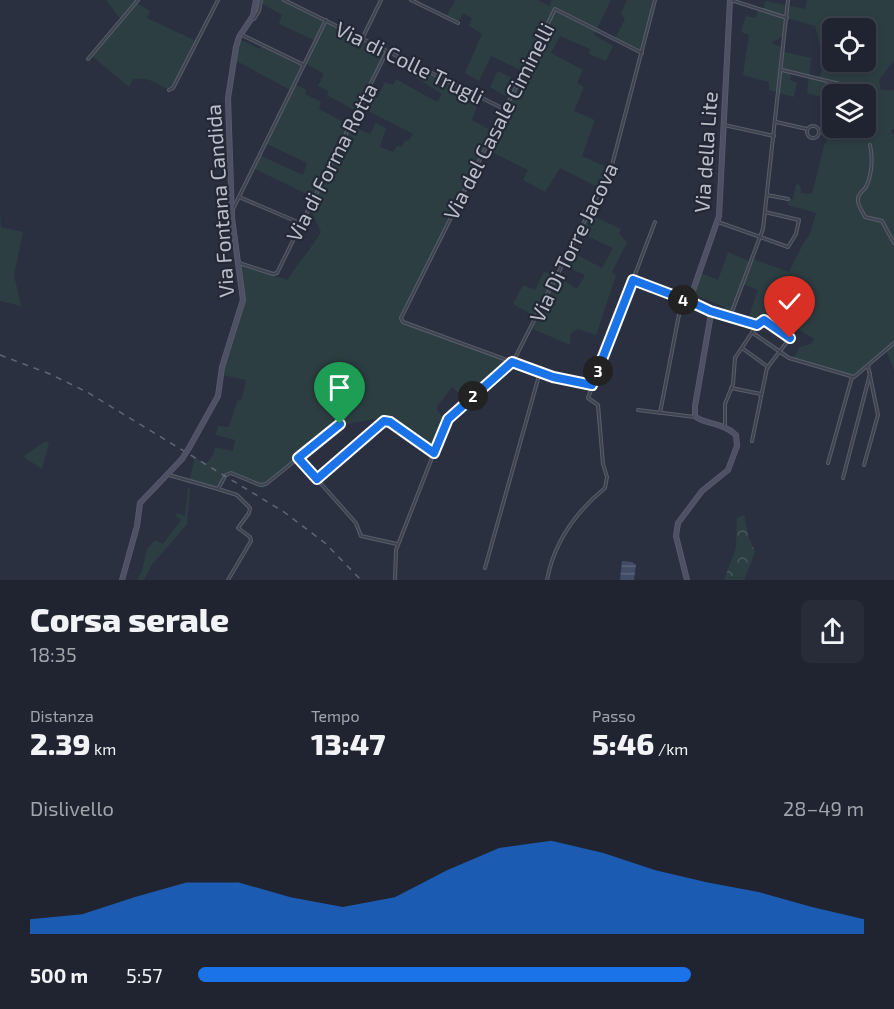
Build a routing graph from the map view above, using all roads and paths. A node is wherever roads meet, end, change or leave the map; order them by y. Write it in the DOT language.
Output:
graph roads {
  1 [pos="138,0"];
  2 [pos="218,0"];
  3 [pos="284,0"];
  4 [pos="381,0"];
  5 [pos="411,0"];
  6 [pos="656,0"];
  7 [pos="731,0"];
  8 [pos="788,0"];
  9 [pos="257,1"];
  10 [pos="787,18"];
  11 [pos="326,20"];
  12 [pos="458,23"];
  13 [pos="241,34"];
  14 [pos="362,39"];
  15 [pos="387,51"];
  16 [pos="642,53"];
  17 [pos="88,59"];
  18 [pos="304,65"];
  19 [pos="782,70"];
  20 [pos="840,84"];
  21 [pos="169,90"];
  22 [pos="504,109"];
  23 [pos="776,122"];
  24 [pos="724,125"];
  25 [pos="807,129"];
  26 [pos="774,136"];
  27 [pos="870,145"];
  28 [pos="767,195"];
  29 [pos="239,197"];
  30 [pos="788,199"];
  31 [pos="231,211"];
  32 [pos="765,212"];
  33 [pos="655,222"];
  34 [pos="718,222"];
  35 [pos="300,223"];
  36 [pos="761,238"];
  37 [pos="894,243"];
  38 [pos="238,262"];
  39 [pos="633,280"];
  40 [pos="682,299"];
  41 [pos="691,302"];
  42 [pos="710,311"];
  43 [pos="730,317"];
  44 [pos="757,325"];
  45 [pos="753,333"];
  46 [pos="894,343"];
  47 [pos="742,348"];
  48 [pos="779,352"];
  49 [pos="512,362"];
  50 [pos="768,366"];
  51 [pos="868,366"];
  52 [pos="540,372"];
  53 [pos="870,374"];
  54 [pos="852,377"];
  55 [pos="592,385"];
  56 [pos="732,388"];
  57 [pos="360,394"];
  58 [pos="761,394"];
  59 [pos="638,410"];
  60 [pos="660,413"];
  61 [pos="696,417"];
  62 [pos="725,427"];
  63 [pos="752,441"];
  64 [pos="434,453"];
  65 [pos="298,458"];
  66 [pos="828,463"];
  67 [pos="864,465"];
  68 [pos="168,474"];
  69 [pos="843,477"];
  70 [pos="317,479"];
  71 [pos="218,489"];
  72 [pos="398,544"];
  73 [pos="485,568"];
  74 [pos="122,580"];
  75 [pos="228,580"];
  76 [pos="395,580"];
  77 [pos="547,580"];
  78 [pos="687,580"];
  1 -- 17 [label="street"];
  2 -- 21 [label="street"];
  3 -- 11 [label="street, Via di Colle Trugli"];
  4 -- 14 [label="street"];
  5 -- 12 [label="street"];
  6 -- 16 [label="street, Via Di Torre Jacova"];
  7 -- 10 [label="street"];
  7 -- 24 [label="street, Via della Lite"];
  8 -- 10 [label="street"];
  9 -- 13 [label="street, Via Fontana Candida"];
  10 -- 19 [label="street"];
  11 -- 14 [label="street, Via di Colle Trugli"];
  11 -- 18 [label="street"];
  13 -- 18 [label="street"];
  13 -- 31 [label="street, Via Fontana Candida"];
  14 -- 15 [label="street, Via di Colle Trugli"];
  15 -- 22 [label="street, Via di Colle Trugli"];
  15 -- 35 [label="street, Via di Forma Rotta"];
  16 -- 22 [label="street, Via del Casale Ciminelli"];
  16 -- 49 [label="street, Via Di Torre Jacova"];
  18 -- 29 [label="street"];
  19 -- 20 [label="street"];
  19 -- 23 [label="street"];
  22 -- 49 [label="street, Via del Casale Ciminelli"];
  23 -- 25 [label="street"];
  23 -- 26 [label="street"];
  24 -- 26 [label="street"];
  24 -- 34 [label="street, Via della Lite"];
  25 -- 25 [label="street"];
  26 -- 28 [label="street"];
  27 -- 37 [label="street"];
  28 -- 30 [label="street"];
  28 -- 32 [label="street"];
  29 -- 31 [label="street"];
  29 -- 35 [label="street"];
  31 -- 38 [label="street, Via Fontana Candida"];
  32 -- 36 [label="street"];
  32 -- 36 [label="street"];
  33 -- 39 [label="street"];
  34 -- 36 [label="street"];
  34 -- 41 [label="street, Via della Lite"];
  35 -- 38 [label="street, Via di Forma Rotta"];
  36 -- 43 [label="street"];
  38 -- 68 [label="street, Via Fontana Candida, bridge"];
  39 -- 40 [label="street"];
  39 -- 55 [label="street"];
  40 -- 41 [label="street"];
  40 -- 60 [label="street"];
  41 -- 42 [label="street"];
  42 -- 43 [label="street"];
  42 -- 61 [label="street"];
  43 -- 44 [label="street"];
  44 -- 45 [label="street"];
  44 -- 48 [label="street"];
  45 -- 47 [label="street"];
  45 -- 48 [label="street"];
  46 -- 51 [label="street"];
  47 -- 50 [label="street"];
  47 -- 56 [label="street"];
  48 -- 50 [label="street"];
  48 -- 54 [label="street"];
  49 -- 52 [label="street"];
  49 -- 64 [label="street, Via Di Torre Jacova"];
  50 -- 58 [label="street"];
  51 -- 53 [label="street"];
  51 -- 54 [label="street"];
  52 -- 55 [label="street"];
  52 -- 73 [label="street"];
  53 -- 67 [label="street"];
  53 -- 69 [label="street"];
  54 -- 66 [label="street"];
  55 -- 77 [label="street"];
  56 -- 58 [label="street"];
  56 -- 62 [label="street"];
  57 -- 65 [label="street"];
  58 -- 63 [label="street"];
  59 -- 60 [label="street"];
  60 -- 61 [label="street"];
  61 -- 62 [label="street"];
  62 -- 78 [label="street"];
  64 -- 70 [label="street"];
  64 -- 72 [label="street, Via Di Torre Jacova"];
  65 -- 70 [label="street"];
  65 -- 71 [label="street"];
  68 -- 71 [label="street"];
  68 -- 74 [label="street, Via Fontana Candida"];
  70 -- 72 [label="street"];
  71 -- 75 [label="street"];
  72 -- 76 [label="street, Via Di Torre Jacova"];
}
